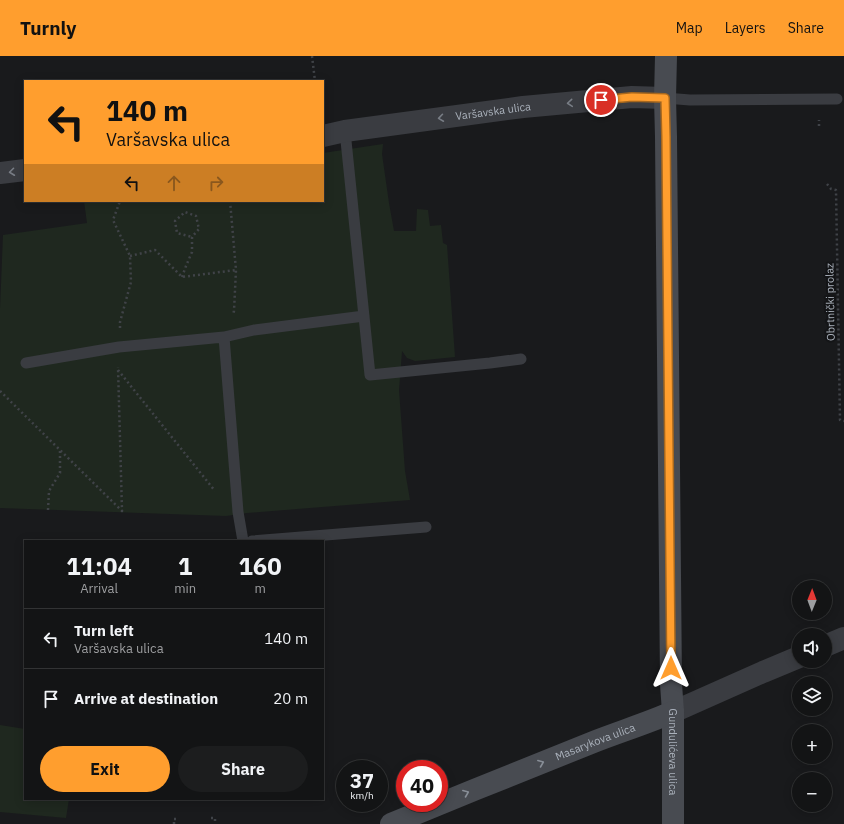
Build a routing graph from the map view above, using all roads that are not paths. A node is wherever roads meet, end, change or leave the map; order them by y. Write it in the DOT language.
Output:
graph roads {
  1 [pos="666,56"];
  2 [pos="665,98"];
  3 [pos="837,99"];
  4 [pos="345,131"];
  5 [pos="324,136"];
  6 [pos="24,170"];
  7 [pos="0,173"];
  8 [pos="364,316"];
  9 [pos="224,337"];
  10 [pos="521,358"];
  11 [pos="26,364"];
  12 [pos="426,527"];
  13 [pos="243,540"];
  14 [pos="264,540"];
  15 [pos="844,638"];
  16 [pos="832,643"];
  17 [pos="792,660"];
  18 [pos="673,712"];
  19 [pos="391,824"];
  20 [pos="673,824"];
  1 -- 2 [label="street, Gundulićeva ulica"];
  2 -- 3 [label="lane"];
  2 -- 4 [label="street, Varšavska ulica, one-way"];
  2 -- 18 [label="street, Gundulićeva ulica"];
  4 -- 5 [label="street, Varšavska ulica"];
  4 -- 8 [label="lane"];
  6 -- 7 [label="street, one-way"];
  8 -- 9 [label="lane"];
  8 -- 10 [label="lane"];
  9 -- 11 [label="lane"];
  9 -- 13 [label="lane"];
  12 -- 14 [label="lane"];
  15 -- 16 [label="street"];
  17 -- 18 [label="street, Masarykova ulica"];
  19 -- 18 [label="street, Masarykova ulica, one-way"];
  18 -- 20 [label="street, Gundulićeva ulica"];
}
